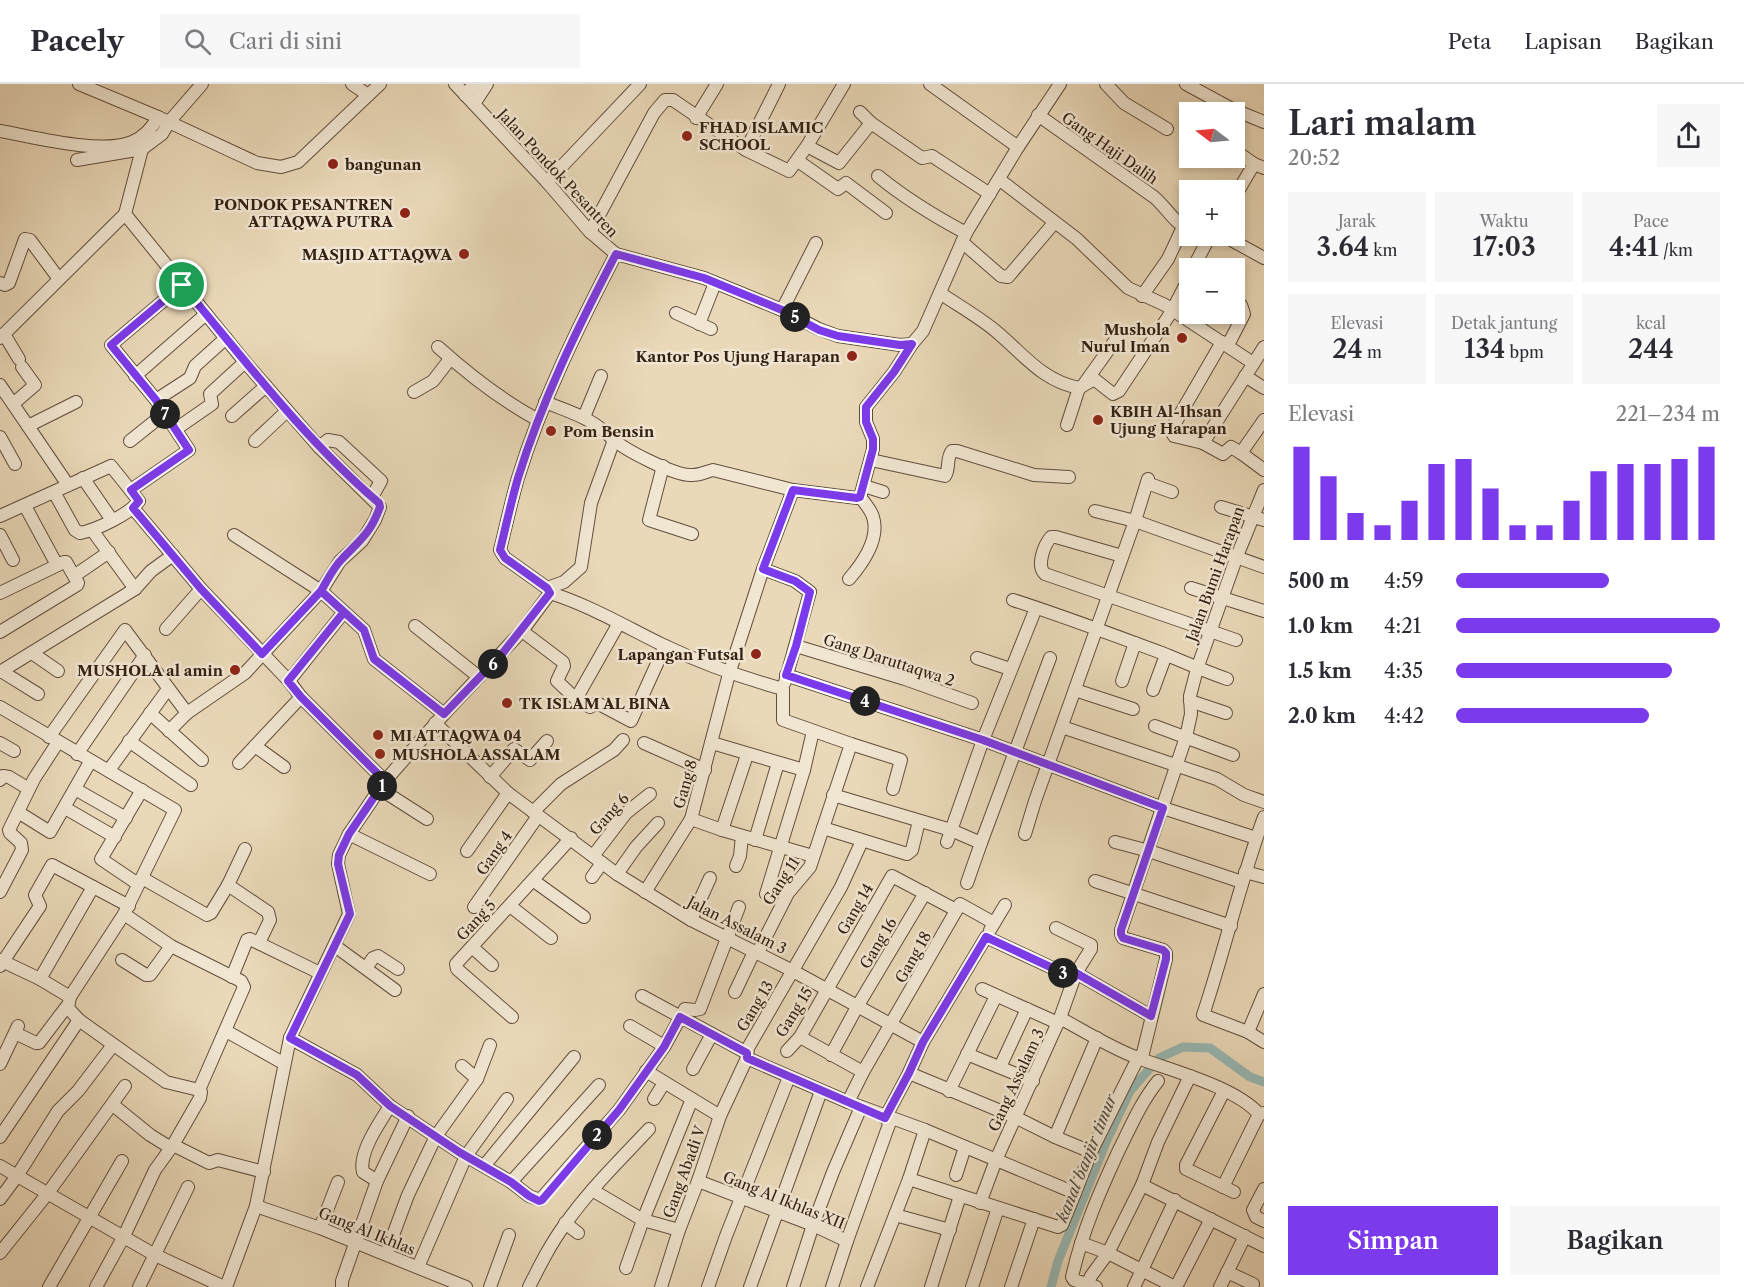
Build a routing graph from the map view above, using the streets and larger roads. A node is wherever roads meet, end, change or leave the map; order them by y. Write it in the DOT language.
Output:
graph roads {
  1 [pos="79,84"];
  2 [pos="202,84"];
  3 [pos="352,84"];
  4 [pos="380,84"];
  5 [pos="455,84"];
  6 [pos="474,84"];
  7 [pos="487,84"];
  8 [pos="640,84"];
  9 [pos="717,84"];
  10 [pos="779,84"];
  11 [pos="844,84"];
  12 [pos="930,84"];
  13 [pos="1060,84"];
  14 [pos="1106,84"];
  15 [pos="1186,84"];
  16 [pos="368,95"];
  17 [pos="469,100"];
  18 [pos="860,112"];
  19 [pos="1038,115"];
  20 [pos="696,118"];
  21 [pos="163,119"];
  22 [pos="1264,122"];
  23 [pos="871,123"];
  24 [pos="1167,129"];
  25 [pos="0,131"];
  26 [pos="807,146"];
  27 [pos="1018,147"];
  28 [pos="142,149"];
  29 [pos="746,150"];
  30 [pos="1245,157"];
  31 [pos="77,160"];
  32 [pos="798,161"];
  33 [pos="1259,166"];
  34 [pos="878,176"];
  35 [pos="1000,180"];
  36 [pos="547,182"];
  37 [pos="1245,184"];
  38 [pos="990,194"];
  39 [pos="886,213"];
  40 [pos="125,214"];
  41 [pos="1054,223"];
  42 [pos="1179,225"];
  43 [pos="591,232"];
  44 [pos="964,237"];
  45 [pos="1179,241"];
  46 [pos="816,243"];
  47 [pos="1242,246"];
  48 [pos="616,254"];
  49 [pos="1264,258"];
  50 [pos="59,279"];
  51 [pos="0,283"];
  52 [pos="715,283"];
  53 [pos="182,285"];
  54 [pos="940,293"];
  55 [pos="1142,296"];
  56 [pos="1179,297"];
  57 [pos="782,310"];
  58 [pos="1172,311"];
  59 [pos="676,313"];
  60 [pos="206,314"];
  61 [pos="699,324"];
  62 [pos="1237,324"];
  63 [pos="711,329"];
  64 [pos="1119,331"];
  65 [pos="2,336"];
  66 [pos="226,338"];
  67 [pos="1225,343"];
  68 [pos="912,344"];
  69 [pos="438,347"];
  70 [pos="1264,347"];
  71 [pos="450,359"];
  72 [pos="245,362"];
  73 [pos="1253,363"];
  74 [pos="135,376"];
  75 [pos="601,376"];
  76 [pos="1245,376"];
  77 [pos="0,385"];
  78 [pos="266,386"];
  79 [pos="1081,387"];
  80 [pos="1264,388"];
  81 [pos="414,392"];
  82 [pos="156,400"];
  83 [pos="76,402"];
  84 [pos="545,402"];
  85 [pos="13,404"];
  86 [pos="287,411"];
  87 [pos="165,413"];
  88 [pos="232,416"];
  89 [pos="584,417"];
  90 [pos="538,420"];
  91 [pos="1264,420"];
  92 [pos="1066,425"];
  93 [pos="28,426"];
  94 [pos="176,429"];
  95 [pos="0,437"];
  96 [pos="614,440"];
  97 [pos="130,441"];
  98 [pos="255,441"];
  99 [pos="1203,443"];
  100 [pos="319,447"];
  101 [pos="1241,453"];
  102 [pos="871,460"];
  103 [pos="15,464"];
  104 [pos="663,466"];
  105 [pos="1264,470"];
  106 [pos="1070,477"];
  107 [pos="83,478"];
  108 [pos="68,485"];
  109 [pos="131,490"];
  110 [pos="793,490"];
  111 [pos="54,492"];
  112 [pos="862,492"];
  113 [pos="884,492"];
  114 [pos="1172,492"];
  115 [pos="1262,493"];
  116 [pos="372,497"];
  117 [pos="25,506"];
  118 [pos="1221,507"];
  119 [pos="133,508"];
  120 [pos="1095,511"];
  121 [pos="0,516"];
  122 [pos="1258,518"];
  123 [pos="112,520"];
  124 [pos="1135,520"];
  125 [pos="92,530"];
  126 [pos="234,534"];
  127 [pos="692,534"];
  128 [pos="0,535"];
  129 [pos="109,552"];
  130 [pos="173,555"];
  131 [pos="1122,556"];
  132 [pos="1237,556"];
  133 [pos="13,560"];
  134 [pos="57,565"];
  135 [pos="1264,567"];
  136 [pos="763,569"];
  137 [pos="74,576"];
  138 [pos="849,579"];
  139 [pos="1191,588"];
  140 [pos="135,589"];
  141 [pos="201,589"];
  142 [pos="549,590"];
  143 [pos="321,591"];
  144 [pos="0,593"];
  145 [pos="1107,595"];
  146 [pos="1223,597"];
  147 [pos="1013,600"];
  148 [pos="1036,608"];
  149 [pos="1264,611"];
  150 [pos="344,612"];
  151 [pos="619,623"];
  152 [pos="415,626"];
  153 [pos="166,629"];
  154 [pos="1096,629"];
  155 [pos="522,631"];
  156 [pos="1210,631"];
  157 [pos="0,632"];
  158 [pos="1236,640"];
  159 [pos="1135,643"];
  160 [pos="665,646"];
  161 [pos="796,646"];
  162 [pos="32,653"];
  163 [pos="262,654"];
  164 [pos="145,655"];
  165 [pos="1166,655"];
  166 [pos="977,658"];
  167 [pos="1050,658"];
  168 [pos="1010,669"];
  169 [pos="1197,669"];
  170 [pos="58,671"];
  171 [pos="1,672"];
  172 [pos="729,674"];
  173 [pos="786,675"];
  174 [pos="479,677"];
  175 [pos="1227,679"];
  176 [pos="288,681"];
  177 [pos="1122,681"];
  178 [pos="168,689"];
  179 [pos="783,689"];
  180 [pos="1075,690"];
  181 [pos="1153,690"];
  182 [pos="38,694"];
  183 [pos="301,697"];
  184 [pos="576,699"];
  185 [pos="1190,701"];
  186 [pos="972,703"];
  187 [pos="0,707"];
  188 [pos="1133,709"];
  189 [pos="150,713"];
  190 [pos="187,713"];
  191 [pos="1226,713"];
  192 [pos="440,719"];
  193 [pos="1155,726"];
  194 [pos="1062,727"];
  195 [pos="170,731"];
  196 [pos="813,731"];
  197 [pos="1186,737"];
  198 [pos="53,739"];
  199 [pos="623,740"];
  200 [pos="983,740"];
  201 [pos="129,741"];
  202 [pos="547,741"];
  203 [pos="712,742"];
  204 [pos="0,743"];
  205 [pos="644,743"];
  206 [pos="851,744"];
  207 [pos="255,746"];
  208 [pos="14,751"];
  209 [pos="77,753"];
  210 [pos="1015,754"];
  211 [pos="747,755"];
  212 [pos="1233,755"];
  213 [pos="202,760"];
  214 [pos="90,762"];
  215 [pos="239,763"];
  216 [pos="778,763"];
  217 [pos="1176,764"];
  218 [pos="1048,765"];
  219 [pos="284,767"];
  220 [pos="109,770"];
  221 [pos="705,770"];
  222 [pos="804,770"];
  223 [pos="490,777"];
  224 [pos="0,780"];
  225 [pos="190,785"];
  226 [pos="382,785"];
  227 [pos="29,789"];
  228 [pos="75,789"];
  229 [pos="893,789"];
  230 [pos="142,790"];
  231 [pos="508,793"];
  232 [pos="650,794"];
  233 [pos="833,795"];
  234 [pos="1264,802"];
  235 [pos="66,808"];
  236 [pos="1163,808"];
  237 [pos="18,812"];
  238 [pos="535,814"];
  239 [pos="1264,817"];
  240 [pos="126,818"];
  241 [pos="427,819"];
  242 [pos="691,819"];
  243 [pos="919,820"];
  244 [pos="658,823"];
  245 [pos="823,828"];
  246 [pos="722,830"];
  247 [pos="349,834"];
  248 [pos="1025,834"];
  249 [pos="742,836"];
  250 [pos="949,836"];
  251 [pos="115,837"];
  252 [pos="571,838"];
  253 [pos="1256,838"];
  254 [pos="754,840"];
  255 [pos="862,841"];
  256 [pos="1115,842"];
  257 [pos="981,843"];
  258 [pos="779,847"];
  259 [pos="245,849"];
  260 [pos="467,851"];
  261 [pos="1149,851"];
  262 [pos="813,856"];
  263 [pos="598,860"];
  264 [pos="736,866"];
  265 [pos="617,873"];
  266 [pos="430,874"];
  267 [pos="1244,877"];
  268 [pos="1264,877"];
  269 [pos="592,878"];
  270 [pos="710,878"];
  271 [pos="140,881"];
  272 [pos="534,881"];
  273 [pos="1095,881"];
  274 [pos="967,883"];
  275 [pos="228,885"];
  276 [pos="93,887"];
  277 [pos="0,892"];
  278 [pos="645,892"];
  279 [pos="766,894"];
  280 [pos="925,894"];
  281 [pos="1133,894"];
  282 [pos="1005,905"];
  283 [pos="510,906"];
  284 [pos="474,907"];
  285 [pos="739,907"];
  286 [pos="958,907"];
  287 [pos="127,910"];
  288 [pos="584,917"];
  289 [pos="691,920"];
  290 [pos="994,923"];
  291 [pos="1231,926"];
  292 [pos="1056,928"];
  293 [pos="986,937"];
  294 [pos="551,938"];
  295 [pos="728,938"];
  296 [pos="259,943"];
  297 [pos="171,945"];
  298 [pos="335,946"];
  299 [pos="472,947"];
  300 [pos="756,953"];
  301 [pos="122,960"];
  302 [pos="1,962"];
  303 [pos="492,965"];
  304 [pos="366,968"];
  305 [pos="398,969"];
  306 [pos="794,971"];
  307 [pos="320,973"];
  308 [pos="1075,975"];
  309 [pos="232,977"];
  310 [pos="40,980"];
  311 [pos="826,989"];
  312 [pos="982,989"];
  313 [pos="395,990"];
  314 [pos="735,992"];
  315 [pos="1264,994"];
  316 [pos="642,996"];
  317 [pos="996,996"];
  318 [pos="68,1002"];
  319 [pos="856,1007"];
  320 [pos="1027,1009"];
  321 [pos="1151,1016"];
  322 [pos="512,1017"];
  323 [pos="680,1017"];
  324 [pos="79,1020"];
  325 [pos="1059,1021"];
  326 [pos="891,1025"];
  327 [pos="630,1026"];
  328 [pos="226,1031"];
  329 [pos="1248,1032"];
  330 [pos="712,1034"];
  331 [pos="800,1037"];
  332 [pos="290,1038"];
  333 [pos="1097,1038"];
  334 [pos="923,1042"];
  335 [pos="1264,1042"];
  336 [pos="490,1045"];
  337 [pos="113,1046"];
  338 [pos="664,1046"];
  339 [pos="787,1051"];
  340 [pos="967,1054"];
  341 [pos="747,1055"];
  342 [pos="831,1055"];
  343 [pos="574,1058"];
  344 [pos="1149,1062"];
  345 [pos="283,1063"];
  346 [pos="0,1064"];
  347 [pos="462,1066"];
  348 [pos="1000,1066"];
  349 [pos="693,1069"];
  350 [pos="646,1071"];
  351 [pos="863,1072"];
  352 [pos="909,1073"];
  353 [pos="1190,1076"];
  354 [pos="789,1077"];
  355 [pos="477,1079"];
  356 [pos="1033,1081"];
  357 [pos="1158,1081"];
  358 [pos="664,1083"];
  359 [pos="599,1085"];
  360 [pos="125,1086"];
  361 [pos="199,1089"];
  362 [pos="821,1091"];
  363 [pos="949,1091"];
  364 [pos="1224,1091"];
  365 [pos="507,1099"];
  366 [pos="692,1099"];
  367 [pos="654,1100"];
  368 [pos="848,1102"];
  369 [pos="113,1105"];
  370 [pos="390,1106"];
  371 [pos="861,1107"];
  372 [pos="1262,1113"];
  373 [pos="408,1116"];
  374 [pos="720,1116"];
  375 [pos="1015,1117"];
  376 [pos="888,1118"];
  377 [pos="649,1129"];
  378 [pos="925,1130"];
  379 [pos="436,1136"];
  380 [pos="0,1137"];
  381 [pos="1055,1137"];
  382 [pos="172,1147"];
  383 [pos="965,1147"];
  384 [pos="1092,1152"];
  385 [pos="466,1156"];
  386 [pos="996,1160"];
  387 [pos="122,1161"];
  388 [pos="0,1166"];
  389 [pos="484,1166"];
  390 [pos="264,1172"];
  391 [pos="956,1174"];
  392 [pos="17,1176"];
  393 [pos="909,1179"];
  394 [pos="376,1181"];
  395 [pos="698,1181"];
  396 [pos="338,1182"];
  397 [pos="511,1182"];
  398 [pos="1142,1185"];
  399 [pos="188,1187"];
  400 [pos="1264,1189"];
  401 [pos="592,1190"];
  402 [pos="48,1193"];
  403 [pos="1075,1193"];
  404 [pos="960,1196"];
  405 [pos="741,1198"];
  406 [pos="0,1199"];
  407 [pos="1175,1200"];
  408 [pos="980,1203"];
  409 [pos="256,1206"];
  410 [pos="999,1208"];
  411 [pos="777,1212"];
  412 [pos="895,1215"];
  413 [pos="90,1216"];
  414 [pos="1259,1218"];
  415 [pos="1034,1219"];
  416 [pos="1212,1219"];
  417 [pos="643,1220"];
  418 [pos="566,1223"];
  419 [pos="813,1225"];
  420 [pos="320,1227"];
  421 [pos="679,1230"];
  422 [pos="950,1230"];
  423 [pos="578,1233"];
  424 [pos="509,1235"];
  425 [pos="1244,1235"];
  426 [pos="124,1236"];
  427 [pos="355,1241"];
  428 [pos="847,1241"];
  429 [pos="1081,1243"];
  430 [pos="1264,1246"];
  431 [pos="0,1253"];
  432 [pos="386,1254"];
  433 [pos="1108,1254"];
  434 [pos="155,1255"];
  435 [pos="418,1267"];
  436 [pos="626,1268"];
  437 [pos="1142,1270"];
  438 [pos="1227,1272"];
  439 [pos="1253,1284"];
  440 [pos="1092,1285"];
  441 [pos="460,1286"];
  442 [pos="49,1287"];
  443 [pos="96,1287"];
  444 [pos="139,1287"];
  445 [pos="225,1287"];
  446 [pos="342,1287"];
  447 [pos="490,1287"];
  448 [pos="529,1287"];
  449 [pos="661,1287"];
  450 [pos="708,1287"];
  451 [pos="750,1287"];
  452 [pos="793,1287"];
  453 [pos="832,1287"];
  454 [pos="867,1287"];
  455 [pos="931,1287"];
  456 [pos="972,1287"];
  457 [pos="1011,1287"];
  458 [pos="1134,1287"];
  459 [pos="1175,1287"];
  460 [pos="1220,1287"];
  1 -- 21 [label="street"];
  2 -- 21 [label="street"];
  3 -- 16 [label="street"];
  4 -- 16 [label="street"];
  5 -- 17 [label="street, Jalan Pondok Pesantren"];
  6 -- 17 [label="street"];
  7 -- 17 [label="street"];
  8 -- 36 [label="street"];
  9 -- 20 [label="street"];
  10 -- 29 [label="street"];
  11 -- 26 [label="street"];
  12 -- 27 [label="street"];
  13 -- 19 [label="street"];
  14 -- 24 [label="street"];
  15 -- 22 [label="street"];
  16 -- 21 [label="street"];
  17 -- 36 [label="street, Jalan Pondok Pesantren"];
  18 -- 23 [label="street"];
  19 -- 27 [label="street"];
  19 -- 42 [label="street, Gang Haji Dalih"];
  20 -- 29 [label="street"];
  20 -- 43 [label="street"];
  21 -- 25 [label="street"];
  21 -- 28 [label="street"];
  23 -- 26 [label="street"];
  23 -- 38 [label="street"];
  26 -- 32 [label="street"];
  27 -- 35 [label="street"];
  28 -- 31 [label="street"];
  28 -- 40 [label="street"];
  29 -- 32 [label="street"];
  30 -- 33 [label="street"];
  32 -- 39 [label="street"];
  33 -- 37 [label="street"];
  34 -- 44 [label="street"];
  35 -- 38 [label="street"];
  35 -- 41 [label="street"];
  36 -- 43 [label="street, Jalan Pondok Pesantren"];
  38 -- 44 [label="street"];
  40 -- 50 [label="street"];
  40 -- 53 [label="street"];
  41 -- 44 [label="street"];
  41 -- 55 [label="street"];
  43 -- 48 [label="street, Jalan Pondok Pesantren"];
  44 -- 54 [label="street"];
  45 -- 55 [label="street"];
  46 -- 57 [label="street"];
  47 -- 49 [label="street"];
  48 -- 52 [label="street"];
  48 -- 84 [label="street"];
  50 -- 51 [label="street"];
  50 -- 65 [label="street"];
  52 -- 57 [label="street"];
  52 -- 61 [label="street"];
  53 -- 60 [label="street"];
  53 -- 74 [label="street"];
  54 -- 68 [label="street"];
  54 -- 79 [label="street"];
  55 -- 58 [label="street"];
  56 -- 58 [label="street"];
  57 -- 68 [label="street"];
  58 -- 67 [label="street"];
  58 -- 79 [label="street"];
  59 -- 61 [label="street"];
  60 -- 66 [label="street"];
  60 -- 74 [label="street"];
  61 -- 63 [label="street"];
  62 -- 67 [label="street"];
  64 -- 79 [label="street"];
  65 -- 85 [label="street"];
  66 -- 72 [label="street"];
  66 -- 82 [label="street"];
  67 -- 73 [label="street"];
  67 -- 99 [label="street"];
  68 -- 102 [label="street"];
  69 -- 71 [label="street"];
  70 -- 73 [label="street"];
  71 -- 81 [label="street"];
  71 -- 90 [label="street"];
  72 -- 78 [label="street"];
  72 -- 94 [label="street"];
  73 -- 76 [label="street"];
  74 -- 82 [label="street"];
  75 -- 89 [label="street"];
  76 -- 80 [label="street"];
  76 -- 99 [label="street"];
  77 -- 85 [label="street"];
  78 -- 86 [label="street"];
  78 -- 88 [label="street"];
  79 -- 92 [label="street"];
  82 -- 87 [label="street"];
  83 -- 93 [label="street"];
  84 -- 89 [label="street"];
  84 -- 90 [label="street"];
  85 -- 93 [label="street"];
  86 -- 98 [label="street"];
  86 -- 100 [label="street"];
  87 -- 94 [label="street"];
  87 -- 97 [label="street"];
  89 -- 96 [label="street"];
  90 -- 142 [label="street"];
  91 -- 101 [label="street"];
  93 -- 108 [label="street"];
  94 -- 109 [label="street"];
  95 -- 103 [label="street"];
  96 -- 104 [label="street"];
  96 -- 142 [label="street"];
  99 -- 101 [label="street"];
  100 -- 116 [label="street"];
  100 -- 116 [label="street"];
  101 -- 105 [label="street"];
  102 -- 106 [label="street"];
  102 -- 112 [label="street"];
  104 -- 110 [label="street"];
  104 -- 127 [label="street"];
  107 -- 108 [label="street"];
  107 -- 109 [label="street"];
  107 -- 123 [label="street"];
  108 -- 111 [label="street"];
  109 -- 119 [label="street"];
  110 -- 112 [label="street"];
  110 -- 136 [label="street, Gang 8"];
  111 -- 117 [label="street"];
  111 -- 125 [label="street"];
  112 -- 113 [label="street"];
  112 -- 138 [label="street"];
  114 -- 124 [label="street"];
  115 -- 122 [label="street, Jalan Bumi Harapan"];
  116 -- 143 [label="street"];
  117 -- 121 [label="street"];
  117 -- 134 [label="street"];
  118 -- 122 [label="street"];
  119 -- 123 [label="street"];
  119 -- 130 [label="street"];
  120 -- 124 [label="street"];
  122 -- 132 [label="street, Jalan Bumi Harapan"];
  123 -- 125 [label="street"];
  124 -- 131 [label="street"];
  124 -- 132 [label="street"];
  125 -- 129 [label="street"];
  126 -- 143 [label="street, Jalan Assalam 3"];
  128 -- 133 [label="street"];
  129 -- 137 [label="street"];
  129 -- 140 [label="street"];
  130 -- 140 [label="street"];
  130 -- 141 [label="street"];
  131 -- 145 [label="street"];
  131 -- 145 [label="street"];
  132 -- 135 [label="street"];
  132 -- 146 [label="street, Jalan Bumi Harapan"];
  134 -- 137 [label="street"];
  134 -- 144 [label="street"];
  136 -- 161 [label="street"];
  136 -- 172 [label="street, Gang 8"];
  137 -- 157 [label="street"];
  139 -- 146 [label="street"];
  140 -- 162 [label="street"];
  141 -- 153 [label="street"];
  141 -- 163 [label="street"];
  142 -- 151 [label="street"];
  142 -- 155 [label="street"];
  143 -- 150 [label="street, Jalan Assalam 3"];
  143 -- 163 [label="street"];
  145 -- 154 [label="street"];
  145 -- 156 [label="street"];
  146 -- 149 [label="street"];
  146 -- 156 [label="street, Jalan Bumi Harapan"];
  147 -- 148 [label="street, Jalan Bumi Harapan"];
  148 -- 154 [label="street, Jalan Bumi Harapan"];
  148 -- 168 [label="street"];
  150 -- 176 [label="street"];
  150 -- 192 [label="street, Jalan Assalam 3"];
  151 -- 160 [label="street"];
  151 -- 184 [label="street"];
  152 -- 174 [label="street"];
  154 -- 159 [label="street, Jalan Bumi Harapan"];
  154 -- 180 [label="street"];
  155 -- 174 [label="street"];
  155 -- 184 [label="street"];
  156 -- 158 [label="street"];
  156 -- 169 [label="street, Jalan Bumi Harapan"];
  159 -- 165 [label="street, Jalan Bumi Harapan"];
  159 -- 177 [label="street"];
  160 -- 172 [label="street"];
  160 -- 184 [label="street"];
  161 -- 173 [label="street"];
  161 -- 186 [label="street, Gang Daruttaqwa 2"];
  162 -- 170 [label="street"];
  162 -- 171 [label="street"];
  163 -- 176 [label="street"];
  163 -- 190 [label="street"];
  164 -- 178 [label="street"];
  164 -- 198 [label="street"];
  164 -- 209 [label="street"];
  165 -- 169 [label="street, Jalan Bumi Harapan"];
  165 -- 181 [label="street"];
  166 -- 168 [label="street"];
  167 -- 210 [label="street"];
  168 -- 200 [label="street"];
  169 -- 175 [label="street"];
  169 -- 185 [label="street, Jalan Bumi Harapan"];
  171 -- 182 [label="street"];
  172 -- 179 [label="street"];
  172 -- 203 [label="street, Gang 8"];
  173 -- 179 [label="street"];
  173 -- 200 [label="street"];
  174 -- 192 [label="street"];
  176 -- 183 [label="street"];
  178 -- 189 [label="street"];
  178 -- 190 [label="street"];
  179 -- 196 [label="street"];
  180 -- 188 [label="street"];
  180 -- 194 [label="street"];
  183 -- 207 [label="street"];
  183 -- 226 [label="street"];
  185 -- 191 [label="street"];
  185 -- 197 [label="street, Jalan Bumi Harapan"];
  187 -- 198 [label="street"];
  189 -- 195 [label="street"];
  189 -- 201 [label="street"];
  190 -- 195 [label="street"];
  192 -- 223 [label="street, Jalan Assalam 3"];
  192 -- 226 [label="street"];
  193 -- 197 [label="street"];
  194 -- 217 [label="street"];
  194 -- 218 [label="street"];
  195 -- 213 [label="street"];
  196 -- 206 [label="street"];
  196 -- 222 [label="street"];
  197 -- 212 [label="street"];
  197 -- 217 [label="street, Jalan Bumi Harapan"];
  198 -- 209 [label="street"];
  198 -- 227 [label="street"];
  199 -- 238 [label="street, Gang 4"];
  200 -- 210 [label="street"];
  200 -- 250 [label="street"];
  201 -- 220 [label="street"];
  201 -- 225 [label="street"];
  202 -- 223 [label="street"];
  203 -- 211 [label="street"];
  203 -- 221 [label="street, Gang 8"];
  204 -- 208 [label="street"];
  205 -- 221 [label="street"];
  206 -- 229 [label="street"];
  206 -- 233 [label="street, Gang 11"];
  207 -- 215 [label="street"];
  207 -- 219 [label="street"];
  209 -- 214 [label="street"];
  210 -- 218 [label="street"];
  210 -- 257 [label="street"];
  211 -- 216 [label="street"];
  211 -- 246 [label="street"];
  214 -- 220 [label="street"];
  214 -- 228 [label="street"];
  216 -- 222 [label="street"];
  216 -- 254 [label="street"];
  217 -- 234 [label="street"];
  217 -- 236 [label="street, Jalan Bumi Harapan"];
  218 -- 236 [label="street"];
  218 -- 248 [label="street"];
  220 -- 230 [label="street"];
  221 -- 242 [label="street, Gang 8"];
  222 -- 258 [label="street"];
  223 -- 231 [label="street, Jalan Assalam 3"];
  224 -- 227 [label="street"];
  226 -- 241 [label="street"];
  226 -- 247 [label="street"];
  227 -- 237 [label="street"];
  228 -- 235 [label="street"];
  228 -- 240 [label="street"];
  230 -- 240 [label="street"];
  230 -- 271 [label="street"];
  231 -- 238 [label="street, Jalan Assalam 3"];
  231 -- 260 [label="street"];
  232 -- 263 [label="street, Gang 6"];
  233 -- 243 [label="street"];
  233 -- 245 [label="street, Gang 11"];
  235 -- 237 [label="street"];
  235 -- 251 [label="street"];
  236 -- 253 [label="street"];
  236 -- 261 [label="street, Jalan Bumi Harapan"];
  237 -- 277 [label="street"];
  238 -- 252 [label="street, Jalan Assalam 3"];
  238 -- 284 [label="street, Gang 4"];
  239 -- 253 [label="street"];
  240 -- 251 [label="street"];
  242 -- 246 [label="street"];
  242 -- 278 [label="street, Gang 8"];
  243 -- 250 [label="street"];
  243 -- 255 [label="street"];
  244 -- 265 [label="street"];
  245 -- 255 [label="street"];
  245 -- 262 [label="street, Gang 11"];
  246 -- 249 [label="street"];
  247 -- 266 [label="street"];
  247 -- 298 [label="street"];
  249 -- 254 [label="street"];
  249 -- 264 [label="street"];
  250 -- 257 [label="street"];
  251 -- 271 [label="street"];
  252 -- 263 [label="street, Jalan Assalam 3"];
  252 -- 272 [label="street, Gang 5"];
  253 -- 267 [label="street"];
  254 -- 258 [label="street"];
  255 -- 306 [label="street, Gang 13"];
  256 -- 261 [label="street"];
  257 -- 274 [label="street"];
  258 -- 262 [label="street"];
  258 -- 279 [label="street"];
  259 -- 275 [label="street"];
  261 -- 267 [label="street"];
  261 -- 281 [label="street, Jalan Bumi Harapan"];
  262 -- 300 [label="street, Gang 11"];
  263 -- 265 [label="street, Jalan Assalam 3"];
  263 -- 269 [label="street, Gang 6"];
  265 -- 278 [label="street, Jalan Assalam 3"];
  267 -- 268 [label="street"];
  267 -- 291 [label="street"];
  270 -- 289 [label="street"];
  271 -- 275 [label="street"];
  271 -- 287 [label="street"];
  272 -- 283 [label="street, Gang 5"];
  272 -- 288 [label="street"];
  273 -- 281 [label="street"];
  275 -- 296 [label="street"];
  276 -- 287 [label="street"];
  276 -- 302 [label="street"];
  276 -- 310 [label="street"];
  278 -- 289 [label="street, Jalan Assalam 3"];
  280 -- 286 [label="street, Gang 14"];
  280 -- 311 [label="street, Gang 14"];
  280 -- 319 [label="street, Gang 16"];
  281 -- 291 [label="street"];
  281 -- 321 [label="street, Jalan Bumi Harapan"];
  282 -- 290 [label="street"];
  283 -- 294 [label="street"];
  283 -- 299 [label="street, Gang 5"];
  285 -- 295 [label="street"];
  286 -- 290 [label="street, Gang 14"];
  286 -- 326 [label="street, Gang 18"];
  287 -- 297 [label="street"];
  287 -- 318 [label="street"];
  289 -- 295 [label="street, Jalan Assalam 3"];
  290 -- 293 [label="street"];
  291 -- 329 [label="street"];
  292 -- 308 [label="street"];
  293 -- 308 [label="street"];
  293 -- 334 [label="street"];
  295 -- 300 [label="street, Jalan Assalam 3"];
  295 -- 323 [label="street"];
  296 -- 307 [label="street"];
  296 -- 309 [label="street"];
  297 -- 301 [label="street"];
  297 -- 309 [label="street"];
  298 -- 304 [label="street"];
  298 -- 307 [label="street"];
  299 -- 303 [label="street"];
  299 -- 322 [label="street, Gang 5"];
  300 -- 306 [label="street, Jalan Assalam 3"];
  300 -- 314 [label="street, Gang 11"];
  302 -- 310 [label="street"];
  304 -- 305 [label="street"];
  304 -- 313 [label="street"];
  306 -- 311 [label="street, Jalan Assalam 3"];
  306 -- 341 [label="street, Gang 13"];
  307 -- 332 [label="street"];
  308 -- 321 [label="street"];
  308 -- 325 [label="street"];
  309 -- 328 [label="street"];
  310 -- 318 [label="street"];
  311 -- 319 [label="street, Jalan Assalam 3"];
  311 -- 331 [label="street, Gang 15"];
  312 -- 317 [label="street"];
  315 -- 329 [label="street"];
  316 -- 323 [label="street"];
  317 -- 320 [label="street"];
  317 -- 340 [label="street"];
  318 -- 324 [label="street"];
  318 -- 346 [label="street"];
  319 -- 326 [label="street, Jalan Assalam 3"];
  319 -- 342 [label="street, Gang 16"];
  320 -- 325 [label="street"];
  320 -- 348 [label="street"];
  321 -- 344 [label="street"];
  323 -- 330 [label="street"];
  323 -- 338 [label="street"];
  324 -- 337 [label="street"];
  324 -- 380 [label="street"];
  325 -- 333 [label="street, Gang Assalam 3"];
  325 -- 356 [label="street, Gang Assalam 3"];
  326 -- 334 [label="street, Jalan Assalam 3"];
  326 -- 351 [label="street, Gang 18"];
  327 -- 338 [label="street"];
  328 -- 345 [label="street"];
  328 -- 361 [label="street"];
  329 -- 335 [label="street"];
  330 -- 341 [label="street"];
  330 -- 349 [label="street"];
  331 -- 339 [label="street, Gang 15"];
  331 -- 342 [label="street"];
  332 -- 345 [label="street"];
  332 -- 370 [label="street"];
  333 -- 344 [label="street, Gang Assalam 3"];
  333 -- 381 [label="street"];
  334 -- 352 [label="street"];
  336 -- 355 [label="street"];
  337 -- 361 [label="street"];
  337 -- 392 [label="street"];
  338 -- 350 [label="street"];
  340 -- 348 [label="street"];
  340 -- 363 [label="street"];
  341 -- 354 [label="street"];
  341 -- 374 [label="street, Gang 13"];
  342 -- 351 [label="street"];
  343 -- 389 [label="street"];
  344 -- 353 [label="street, Gang Assalam 3"];
  344 -- 384 [label="street"];
  345 -- 390 [label="street"];
  347 -- 355 [label="street"];
  348 -- 356 [label="street"];
  350 -- 358 [label="street, Gang Abadi V"];
  350 -- 397 [label="street"];
  351 -- 368 [label="street, Gang 18"];
  352 -- 363 [label="street"];
  352 -- 376 [label="street"];
  353 -- 364 [label="street, Gang Assalam 3"];
  353 -- 398 [label="street"];
  354 -- 362 [label="street"];
  354 -- 405 [label="street"];
  355 -- 379 [label="street"];
  356 -- 375 [label="street, Gang Assalam 3"];
  357 -- 429 [label="street"];
  358 -- 366 [label="street, Gang Abadi V"];
  358 -- 367 [label="street"];
  359 -- 397 [label="street"];
  360 -- 369 [label="street"];
  361 -- 382 [label="street"];
  362 -- 368 [label="street"];
  362 -- 411 [label="street"];
  363 -- 375 [label="street"];
  364 -- 372 [label="street, Gang Assalam 3"];
  364 -- 372 [label="street"];
  365 -- 385 [label="street"];
  366 -- 374 [label="street, Gang Abadi V"];
  366 -- 417 [label="street"];
  368 -- 371 [label="street"];
  369 -- 382 [label="street"];
  369 -- 402 [label="street"];
  370 -- 373 [label="street"];
  370 -- 394 [label="street"];
  371 -- 376 [label="street"];
  371 -- 419 [label="street"];
  373 -- 379 [label="street"];
  373 -- 394 [label="street"];
  374 -- 395 [label="street, Gang Abadi V"];
  375 -- 381 [label="street"];
  375 -- 386 [label="street, Gang Assalam 3"];
  376 -- 378 [label="street"];
  376 -- 428 [label="street"];
  377 -- 401 [label="street"];
  378 -- 383 [label="street"];
  378 -- 393 [label="street"];
  379 -- 385 [label="street"];
  379 -- 432 [label="street"];
  381 -- 384 [label="street"];
  382 -- 390 [label="street"];
  382 -- 426 [label="street"];
  383 -- 386 [label="street"];
  383 -- 391 [label="street"];
  384 -- 403 [label="street"];
  385 -- 389 [label="street"];
  385 -- 435 [label="street"];
  386 -- 403 [label="street"];
  386 -- 408 [label="street, Gang Assalam 3"];
  387 -- 413 [label="street"];
  388 -- 392 [label="street"];
  389 -- 397 [label="street"];
  390 -- 409 [label="street"];
  392 -- 402 [label="street"];
  392 -- 406 [label="street"];
  393 -- 404 [label="street"];
  393 -- 412 [label="street"];
  394 -- 427 [label="street"];
  395 -- 405 [label="street, Gang Al Ikhlas XII"];
  395 -- 421 [label="street, Gang Abadi V"];
  396 -- 420 [label="street"];
  398 -- 407 [label="street"];
  398 -- 433 [label="street"];
  399 -- 434 [label="street"];
  400 -- 414 [label="street"];
  401 -- 417 [label="street"];
  401 -- 418 [label="street"];
  402 -- 413 [label="street"];
  402 -- 431 [label="street"];
  403 -- 415 [label="street"];
  404 -- 408 [label="street"];
  404 -- 422 [label="street"];
  405 -- 411 [label="street, Gang Al Ikhlas XII"];
  405 -- 450 [label="street"];
  407 -- 416 [label="street"];
  407 -- 437 [label="street"];
  408 -- 410 [label="street"];
  409 -- 420 [label="street, Gang Al Ikhlas"];
  409 -- 445 [label="street"];
  410 -- 415 [label="street"];
  410 -- 456 [label="street"];
  411 -- 419 [label="street, Gang Al Ikhlas XII"];
  411 -- 451 [label="street"];
  412 -- 422 [label="street"];
  412 -- 454 [label="street"];
  413 -- 426 [label="street"];
  413 -- 442 [label="street"];
  414 -- 425 [label="street"];
  415 -- 457 [label="street"];
  416 -- 425 [label="street"];
  416 -- 459 [label="street"];
  417 -- 421 [label="street"];
  417 -- 436 [label="street"];
  418 -- 423 [label="street"];
  418 -- 448 [label="street"];
  419 -- 428 [label="street, Gang Al Ikhlas XII"];
  419 -- 452 [label="street"];
  420 -- 427 [label="street, Gang Al Ikhlas"];
  421 -- 449 [label="street, Gang Abadi V"];
  422 -- 455 [label="street"];
  424 -- 447 [label="street"];
  425 -- 430 [label="street"];
  425 -- 438 [label="street"];
  426 -- 434 [label="street"];
  426 -- 443 [label="street"];
  427 -- 432 [label="street, Gang Al Ikhlas"];
  427 -- 446 [label="street"];
  428 -- 453 [label="street, Gang Al Ikhlas XII"];
  429 -- 433 [label="street"];
  429 -- 440 [label="street"];
  432 -- 435 [label="street, Gang Al Ikhlas"];
  433 -- 437 [label="street"];
  433 -- 440 [label="street"];
  434 -- 444 [label="street"];
  434 -- 445 [label="street"];
  435 -- 441 [label="street, Gang Al Ikhlas"];
  437 -- 458 [label="street"];
  437 -- 459 [label="street"];
  438 -- 439 [label="street"];
  438 -- 460 [label="street"];
}
